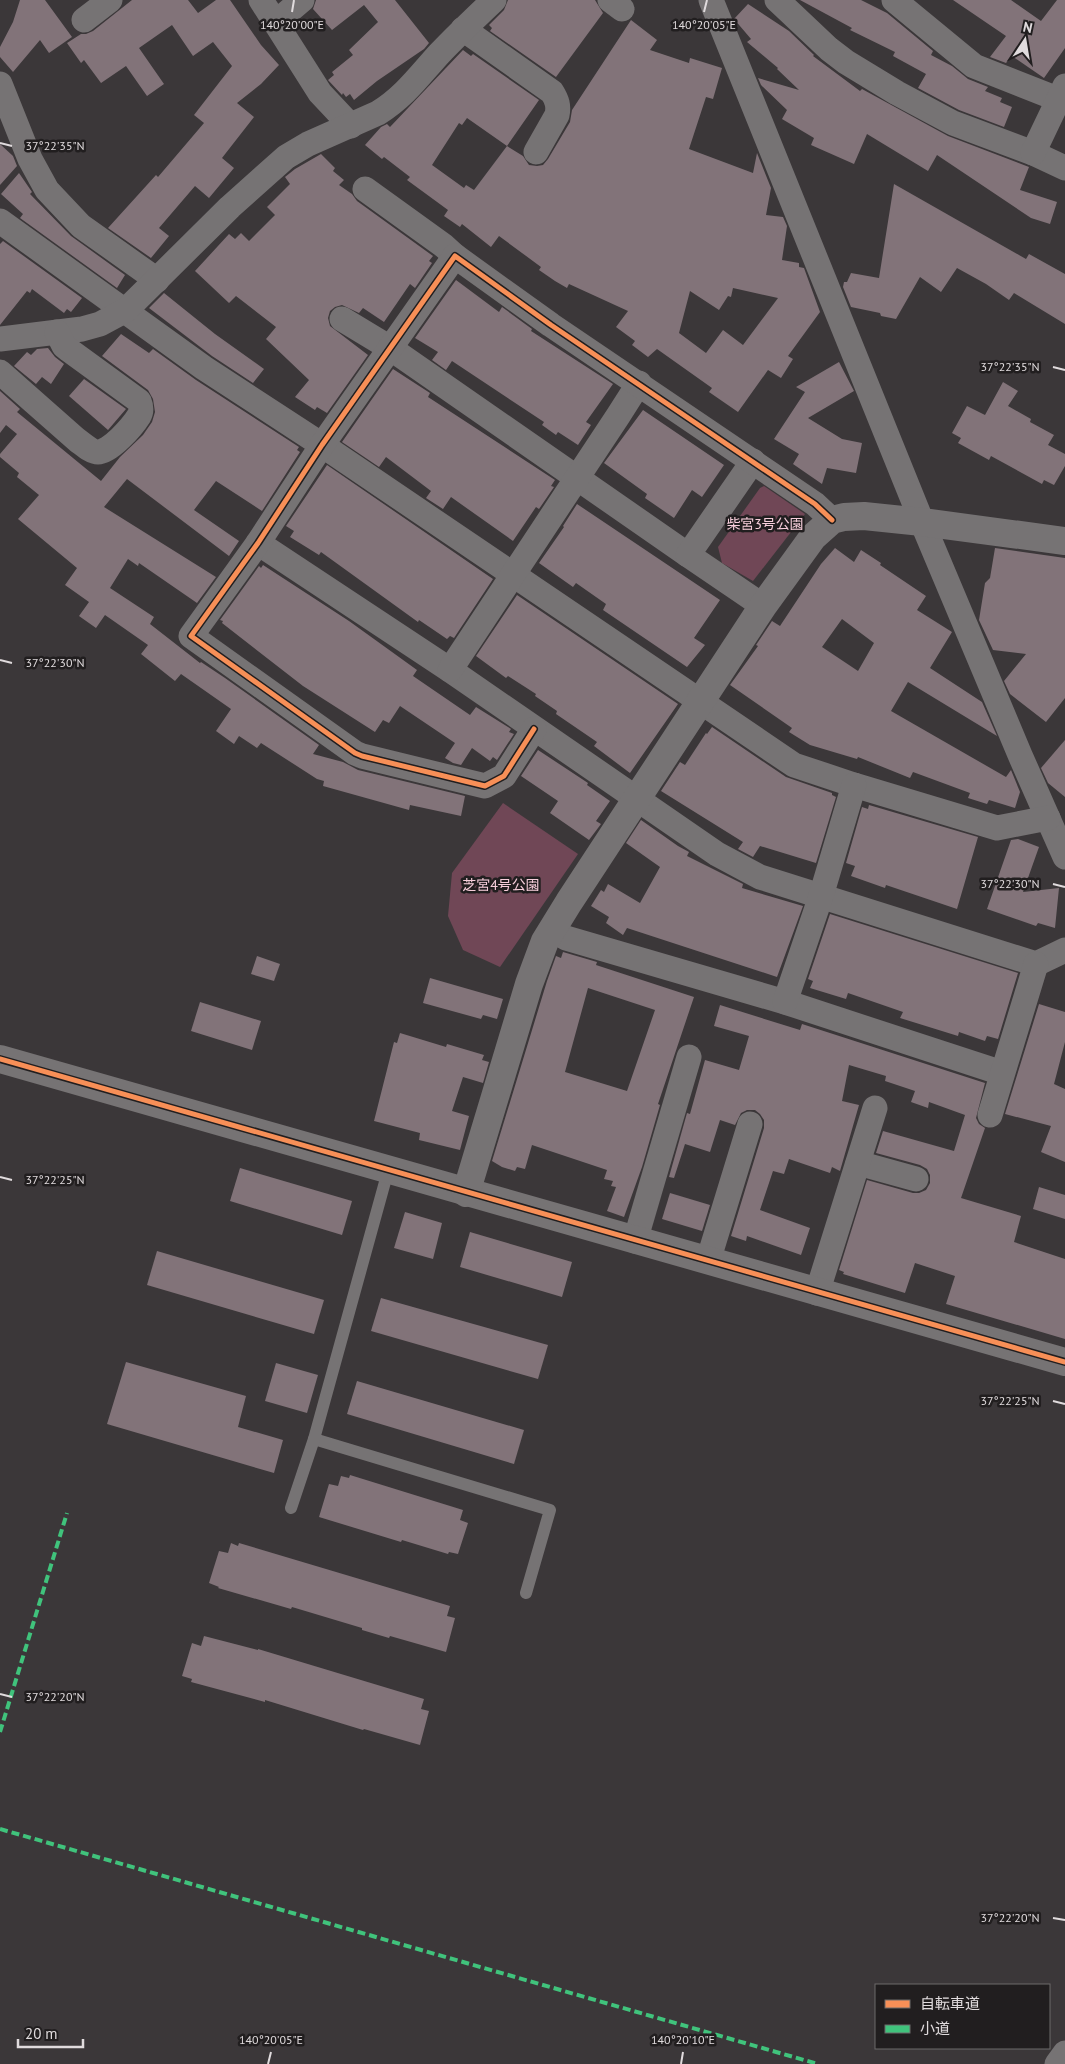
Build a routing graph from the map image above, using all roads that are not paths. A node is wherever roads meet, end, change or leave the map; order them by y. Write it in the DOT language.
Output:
graph roads {
  1 [pos="110,0"];
  2 [pos="261,0"];
  3 [pos="302,0"];
  4 [pos="494,0"];
  5 [pos="712,0"];
  6 [pos="777,0"];
  7 [pos="894,0"];
  8 [pos="84,20"];
  9 [pos="275,23"];
  10 [pos="463,29"];
  11 [pos="0,84"];
  12 [pos="1062,96"];
  13 [pos="351,126"];
  14 [pos="536,152"];
  15 [pos="1033,153"];
  16 [pos="1065,168"];
  17 [pos="366,189"];
  18 [pos="0,220"];
  19 [pos="455,256"];
  20 [pos="157,280"];
  21 [pos="126,310"];
  22 [pos="342,319"];
  23 [pos="57,332"];
  24 [pos="0,339"];
  25 [pos="390,348"];
  26 [pos="0,372"];
  27 [pos="639,382"];
  28 [pos="322,445"];
  29 [pos="753,461"];
  30 [pos="576,479"];
  31 [pos="832,520"];
  32 [pos="922,522"];
  33 [pos="1065,541"];
  34 [pos="258,543"];
  35 [pos="688,555"];
  36 [pos="512,574"];
  37 [pos="763,606"];
  38 [pos="450,670"];
  39 [pos="701,702"];
  40 [pos="534,729"];
  41 [pos="854,785"];
  42 [pos="637,799"];
  43 [pos="1048,818"];
  44 [pos="1065,857"];
  45 [pos="821,896"];
  46 [pos="552,930"];
  47 [pos="1065,950"];
  48 [pos="1036,964"];
  49 [pos="785,1002"];
  50 [pos="689,1058"];
  51 [pos="0,1059"];
  52 [pos="1002,1073"];
  53 [pos="875,1108"];
  54 [pos="990,1115"];
  55 [pos="750,1124"];
  56 [pos="858,1163"];
  57 [pos="388,1171"];
  58 [pos="916,1179"];
  59 [pos="466,1193"];
  60 [pos="635,1241"];
  61 [pos="708,1261"];
  62 [pos="817,1292"];
  63 [pos="1065,1362"];
  64 [pos="314,1439"];
  65 [pos="291,1508"];
  66 [pos="526,1593"];
  67 [pos="1065,2052"];
  68 [pos="1057,2064"];
  1 -- 8 [label="street"];
  2 -- 9 [label="street"];
  3 -- 9 [label="street"];
  4 -- 10 [label="street"];
  5 -- 32 [label="street"];
  6 -- 15 [label="street"];
  7 -- 12 [label="street"];
  9 -- 13 [label="street"];
  10 -- 13 [label="street"];
  10 -- 14 [label="street"];
  11 -- 20 [label="street"];
  12 -- 15 [label="street"];
  13 -- 20 [label="street"];
  15 -- 16 [label="street"];
  17 -- 19 [label="street"];
  18 -- 21 [label="street"];
  19 -- 25 [label="street"];
  19 -- 27 [label="street"];
  20 -- 21 [label="street"];
  21 -- 23 [label="street"];
  21 -- 28 [label="street"];
  22 -- 25 [label="street"];
  23 -- 24 [label="street"];
  23 -- 26 [label="street"];
  25 -- 28 [label="street"];
  25 -- 30 [label="street"];
  27 -- 29 [label="street"];
  27 -- 30 [label="street"];
  28 -- 34 [label="street"];
  28 -- 36 [label="street"];
  29 -- 31 [label="street"];
  29 -- 35 [label="street"];
  30 -- 35 [label="street"];
  30 -- 36 [label="street"];
  31 -- 32 [label="street"];
  31 -- 37 [label="street"];
  32 -- 33 [label="street"];
  32 -- 43 [label="street"];
  34 -- 38 [label="street"];
  34 -- 40 [label="street"];
  35 -- 37 [label="street"];
  36 -- 38 [label="street"];
  36 -- 39 [label="street"];
  37 -- 39 [label="street"];
  38 -- 40 [label="street"];
  39 -- 41 [label="street"];
  39 -- 42 [label="street"];
  40 -- 42 [label="street"];
  41 -- 43 [label="street"];
  41 -- 45 [label="street"];
  42 -- 45 [label="street"];
  42 -- 46 [label="street"];
  43 -- 44 [label="street"];
  45 -- 48 [label="street"];
  45 -- 49 [label="street"];
  46 -- 49 [label="street"];
  46 -- 59 [label="street"];
  47 -- 48 [label="street"];
  48 -- 52 [label="street"];
  49 -- 52 [label="street"];
  50 -- 60 [label="street"];
  51 -- 57 [label="street"];
  52 -- 54 [label="street"];
  53 -- 56 [label="street"];
  55 -- 61 [label="street"];
  56 -- 58 [label="street"];
  56 -- 62 [label="street"];
  57 -- 59 [label="street"];
  57 -- 64 [label="lane"];
  59 -- 60 [label="street"];
  60 -- 61 [label="street"];
  61 -- 62 [label="street"];
  62 -- 63 [label="street"];
  64 -- 65 [label="lane"];
  64 -- 66 [label="lane"];
  67 -- 68 [label="street"];
}
